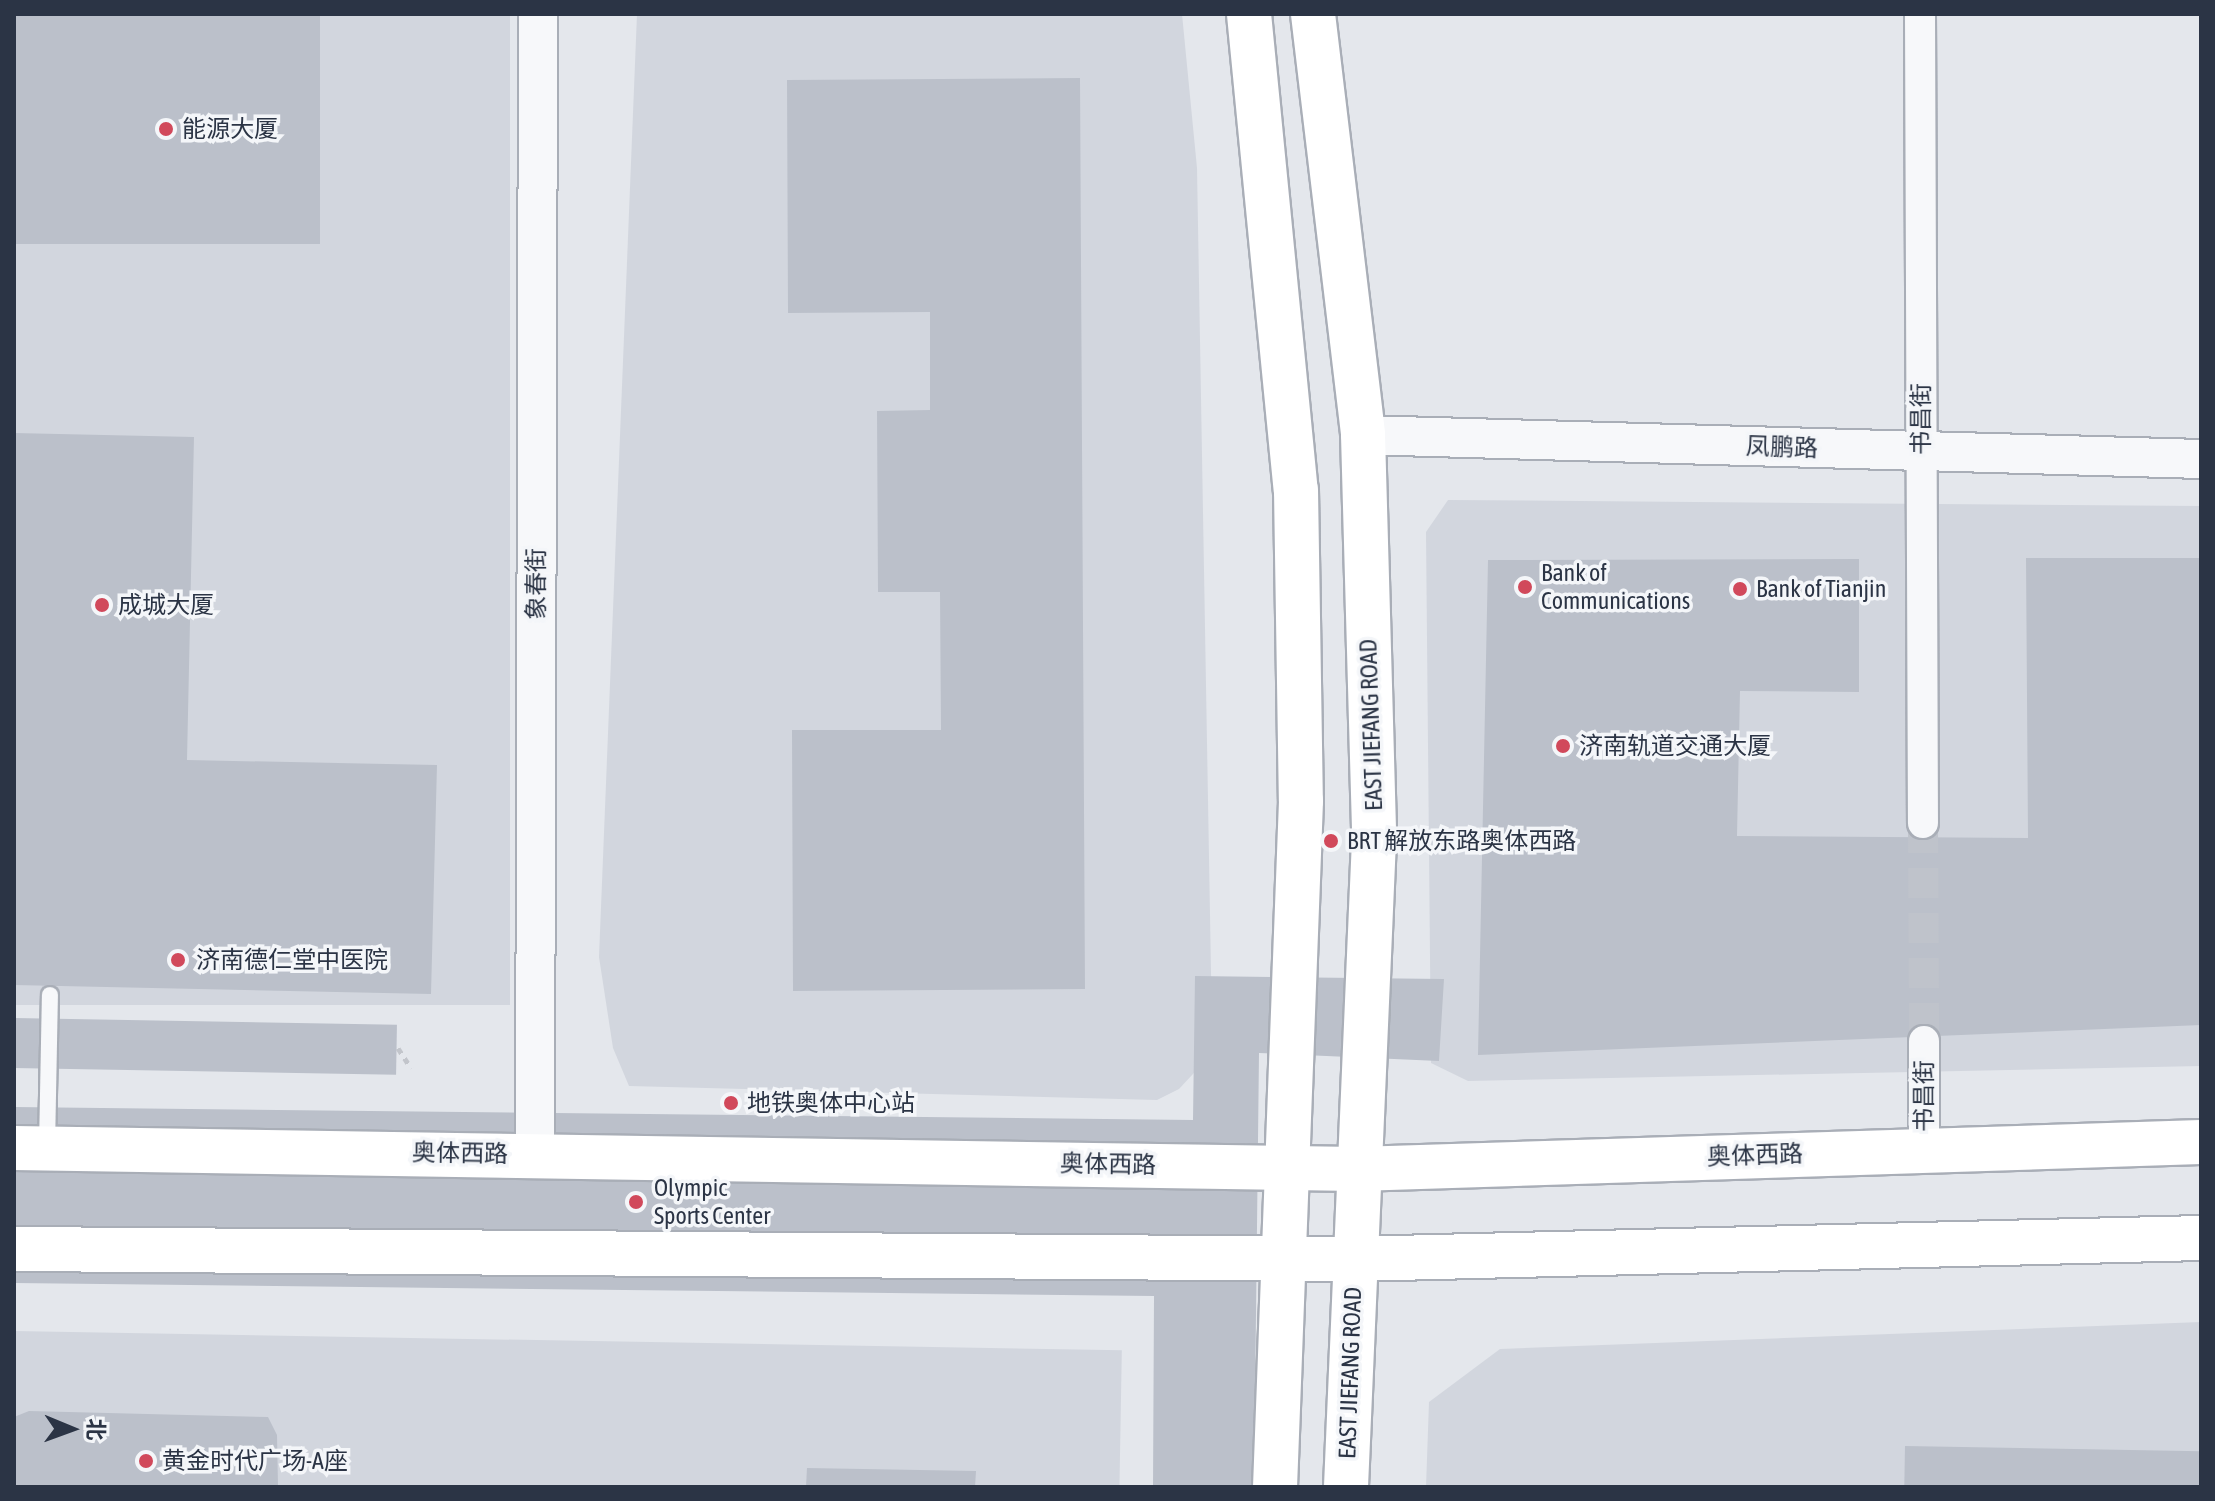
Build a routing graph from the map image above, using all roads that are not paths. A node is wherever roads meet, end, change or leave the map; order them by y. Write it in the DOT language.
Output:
graph roads {
  1 [pos="538,14"];
  2 [pos="1249,14"];
  3 [pos="1313,14"];
  4 [pos="1920,14"];
  5 [pos="1363,435"];
  6 [pos="1921,451"];
  7 [pos="2201,459"];
  8 [pos="1923,823"];
  9 [pos="50,995"];
  10 [pos="1924,1041"];
  11 [pos="2201,1142"];
  12 [pos="31,1148"];
  13 [pos="1924,1151"];
  14 [pos="535,1154"];
  15 [pos="1287,1168"];
  16 [pos="1357,1169"];
  17 [pos="2201,1238"];
  18 [pos="14,1249"];
  19 [pos="1284,1258"];
  20 [pos="1354,1259"];
  21 [pos="1275,1487"];
  22 [pos="1346,1487"];
  1 -- 14 [label="street, 象春街"];
  2 -- 15 [label="main road"];
  3 -- 5 [label="main road, EAST JIEFANG ROAD"];
  4 -- 6 [label="street, 书昌街"];
  5 -- 6 [label="street, 凤鹏路"];
  5 -- 16 [label="main road, EAST JIEFANG ROAD"];
  6 -- 7 [label="street, 凤鹏路"];
  6 -- 8 [label="street, 书昌街"];
  9 -- 12 [label="lane"];
  10 -- 13 [label="street, 书昌街"];
  11 -- 13 [label="main road, 奥体西路"];
  12 -- 14 [label="main road, 奥体西路"];
  13 -- 16 [label="main road, 奥体西路"];
  14 -- 15 [label="main road, 奥体西路"];
  15 -- 16 [label="main road, 奥体西路"];
  15 -- 19 [label="main road"];
  16 -- 20 [label="main road, EAST JIEFANG ROAD"];
  17 -- 20 [label="main road"];
  18 -- 19 [label="main road"];
  19 -- 20 [label="main road"];
  19 -- 21 [label="main road"];
  20 -- 22 [label="main road, EAST JIEFANG ROAD"];
}
